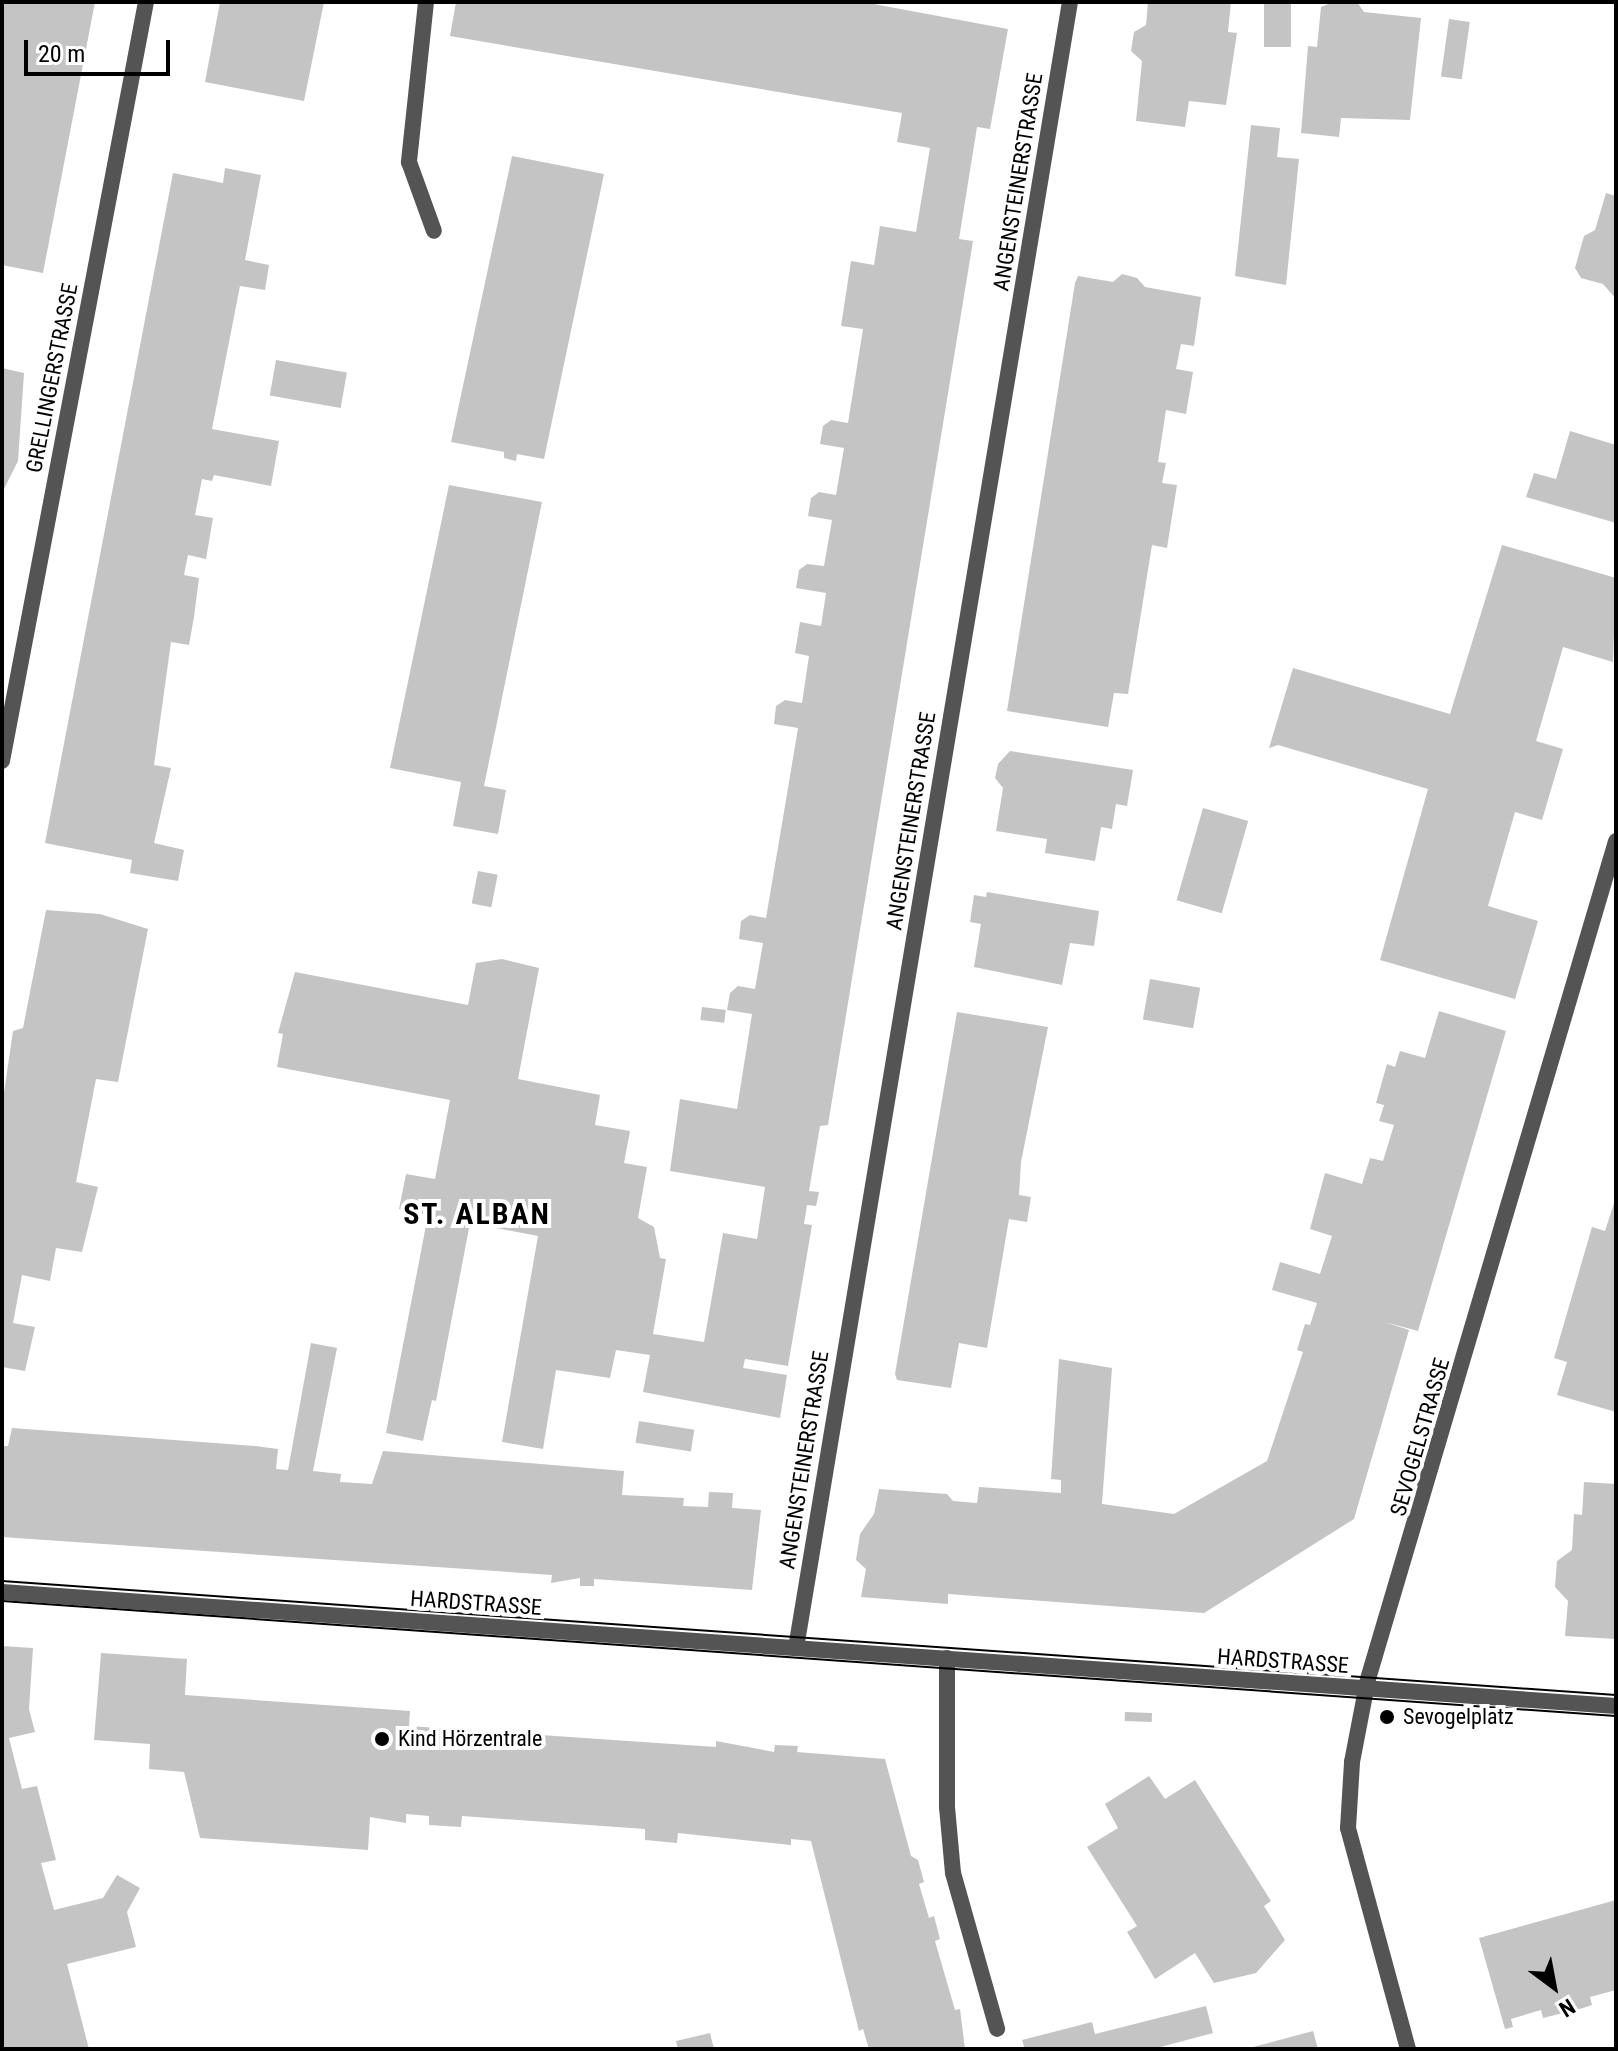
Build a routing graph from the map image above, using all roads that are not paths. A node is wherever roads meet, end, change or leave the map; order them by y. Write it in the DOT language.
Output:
graph roads {
  1 [pos="146,2"];
  2 [pos="426,2"];
  3 [pos="1070,2"];
  4 [pos="434,231"];
  5 [pos="2,761"];
  6 [pos="1616,841"];
  7 [pos="2,1592"];
  8 [pos="796,1648"];
  9 [pos="947,1658"];
  10 [pos="1366,1689"];
  11 [pos="1616,1706"];
  12 [pos="997,2029"];
  13 [pos="1408,2049"];
  1 -- 5 [label="street, GRELLINGERSTRASSE"];
  2 -- 4 [label="street"];
  3 -- 8 [label="street, ANGENSTEINERSTRASSE"];
  6 -- 10 [label="street, SEVOGELSTRASSE"];
  7 -- 8 [label="street, HARDSTRASSE"];
  8 -- 9 [label="street, HARDSTRASSE"];
  9 -- 10 [label="street, HARDSTRASSE"];
  9 -- 12 [label="street"];
  10 -- 11 [label="street, HARDSTRASSE"];
  10 -- 13 [label="street, SEVOGELSTRASSE"];
}
